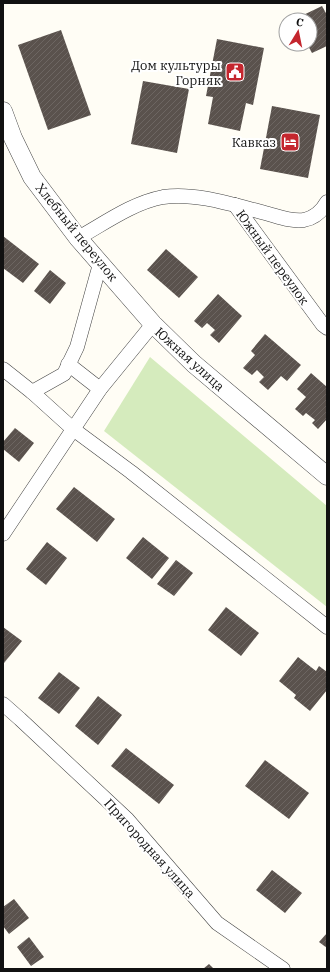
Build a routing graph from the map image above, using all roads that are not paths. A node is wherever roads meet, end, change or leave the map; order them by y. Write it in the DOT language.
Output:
graph roads {
  1 [pos="3,111"];
  2 [pos="327,202"];
  3 [pos="235,205"];
  4 [pos="78,238"];
  5 [pos="100,264"];
  6 [pos="153,324"];
  7 [pos="327,328"];
  8 [pos="68,364"];
  9 [pos="3,369"];
  10 [pos="100,389"];
  11 [pos="32,392"];
  12 [pos="73,429"];
  13 [pos="327,476"];
  14 [pos="3,534"];
  15 [pos="327,627"];
  16 [pos="3,704"];
  17 [pos="283,969"];
  1 -- 4 [label="street, Хлебный переулок"];
  2 -- 3 [label="street"];
  3 -- 4 [label="street"];
  3 -- 7 [label="street, Южный переулок"];
  4 -- 5 [label="street, Хлебный переулок"];
  5 -- 6 [label="street, Хлебный переулок"];
  5 -- 8 [label="street"];
  6 -- 10 [label="street, Южная улица"];
  6 -- 13 [label="street, Южная улица"];
  8 -- 10 [label="street"];
  8 -- 11 [label="street"];
  9 -- 11 [label="street"];
  10 -- 12 [label="street, Южная улица"];
  11 -- 12 [label="street"];
  12 -- 14 [label="street, Южная улица"];
  12 -- 15 [label="street"];
  16 -- 17 [label="street, Пригородная улица"];
}
